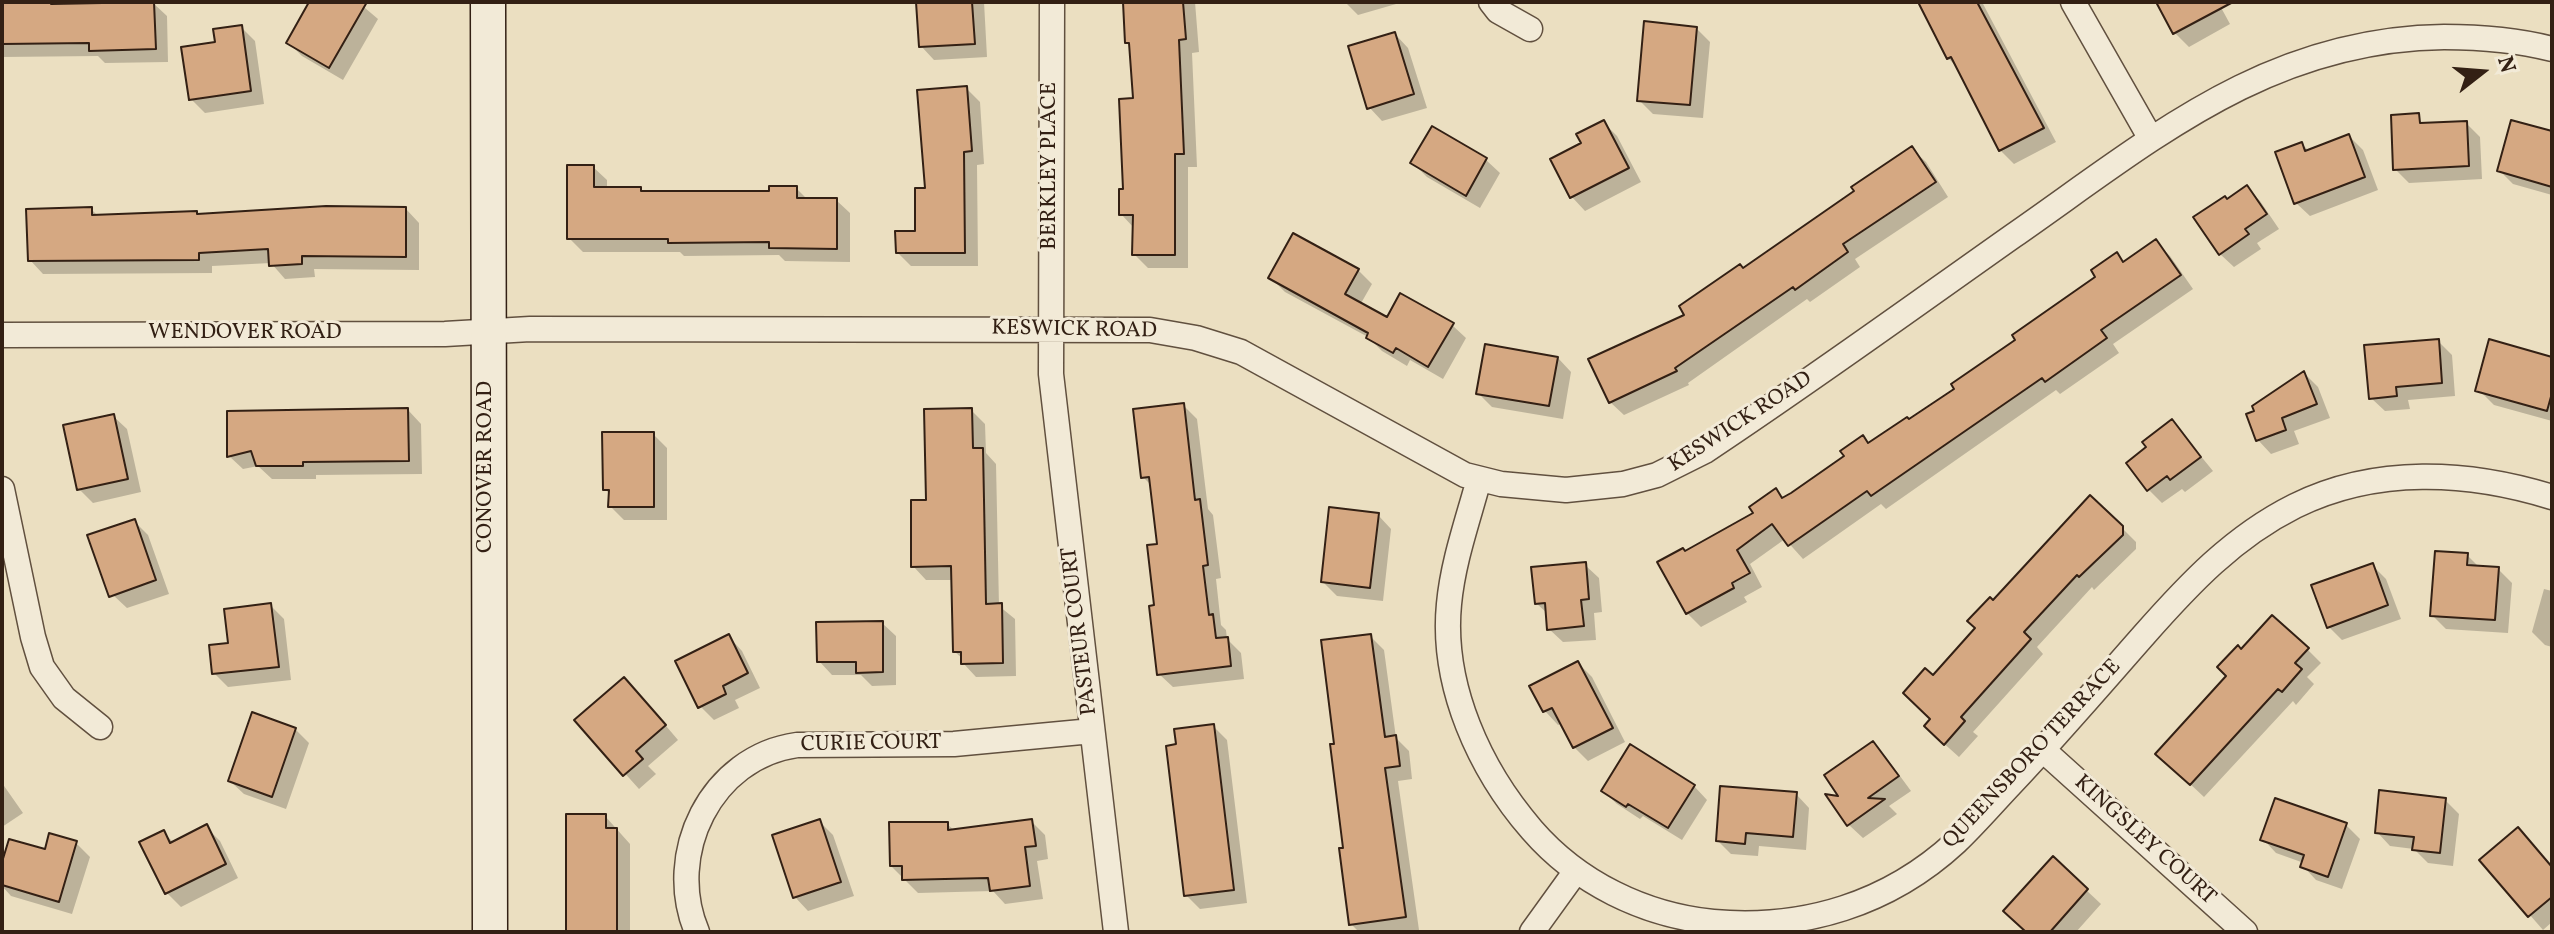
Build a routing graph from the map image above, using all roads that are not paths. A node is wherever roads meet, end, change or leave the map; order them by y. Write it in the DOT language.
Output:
graph roads {
  1 [pos="488,2"];
  2 [pos="1052,2"];
  3 [pos="1491,2"];
  4 [pos="2073,2"];
  5 [pos="1530,29"];
  6 [pos="2552,49"];
  7 [pos="2151,139"];
  8 [pos="1050,330"];
  9 [pos="487,332"];
  10 [pos="2,335"];
  11 [pos="1479,479"];
  12 [pos="2,489"];
  13 [pos="2552,497"];
  14 [pos="100,727"];
  15 [pos="1092,731"];
  16 [pos="2043,750"];
  17 [pos="1576,871"];
  18 [pos="490,932"];
  19 [pos="697,932"];
  20 [pos="1116,932"];
  21 [pos="1532,932"];
  22 [pos="2245,932"];
  1 -- 9 [label="street, CONOVER ROAD"];
  2 -- 8 [label="street, BERKLEY PLACE"];
  3 -- 5 [label="street"];
  4 -- 7 [label="street"];
  6 -- 7 [label="street, KESWICK ROAD"];
  7 -- 11 [label="street, KESWICK ROAD"];
  8 -- 9 [label="street, KESWICK ROAD"];
  8 -- 11 [label="street, KESWICK ROAD"];
  8 -- 15 [label="street, PASTEUR COURT"];
  9 -- 10 [label="street, WENDOVER ROAD"];
  9 -- 18 [label="street, CONOVER ROAD"];
  11 -- 17 [label="street, QUEENSBORO TERRACE"];
  12 -- 14 [label="street"];
  13 -- 16 [label="street, QUEENSBORO TERRACE"];
  15 -- 19 [label="street, CURIE COURT"];
  15 -- 20 [label="street, PASTEUR COURT"];
  16 -- 17 [label="street, QUEENSBORO TERRACE"];
  16 -- 22 [label="street, KINGSLEY COURT"];
  17 -- 21 [label="street"];
}
